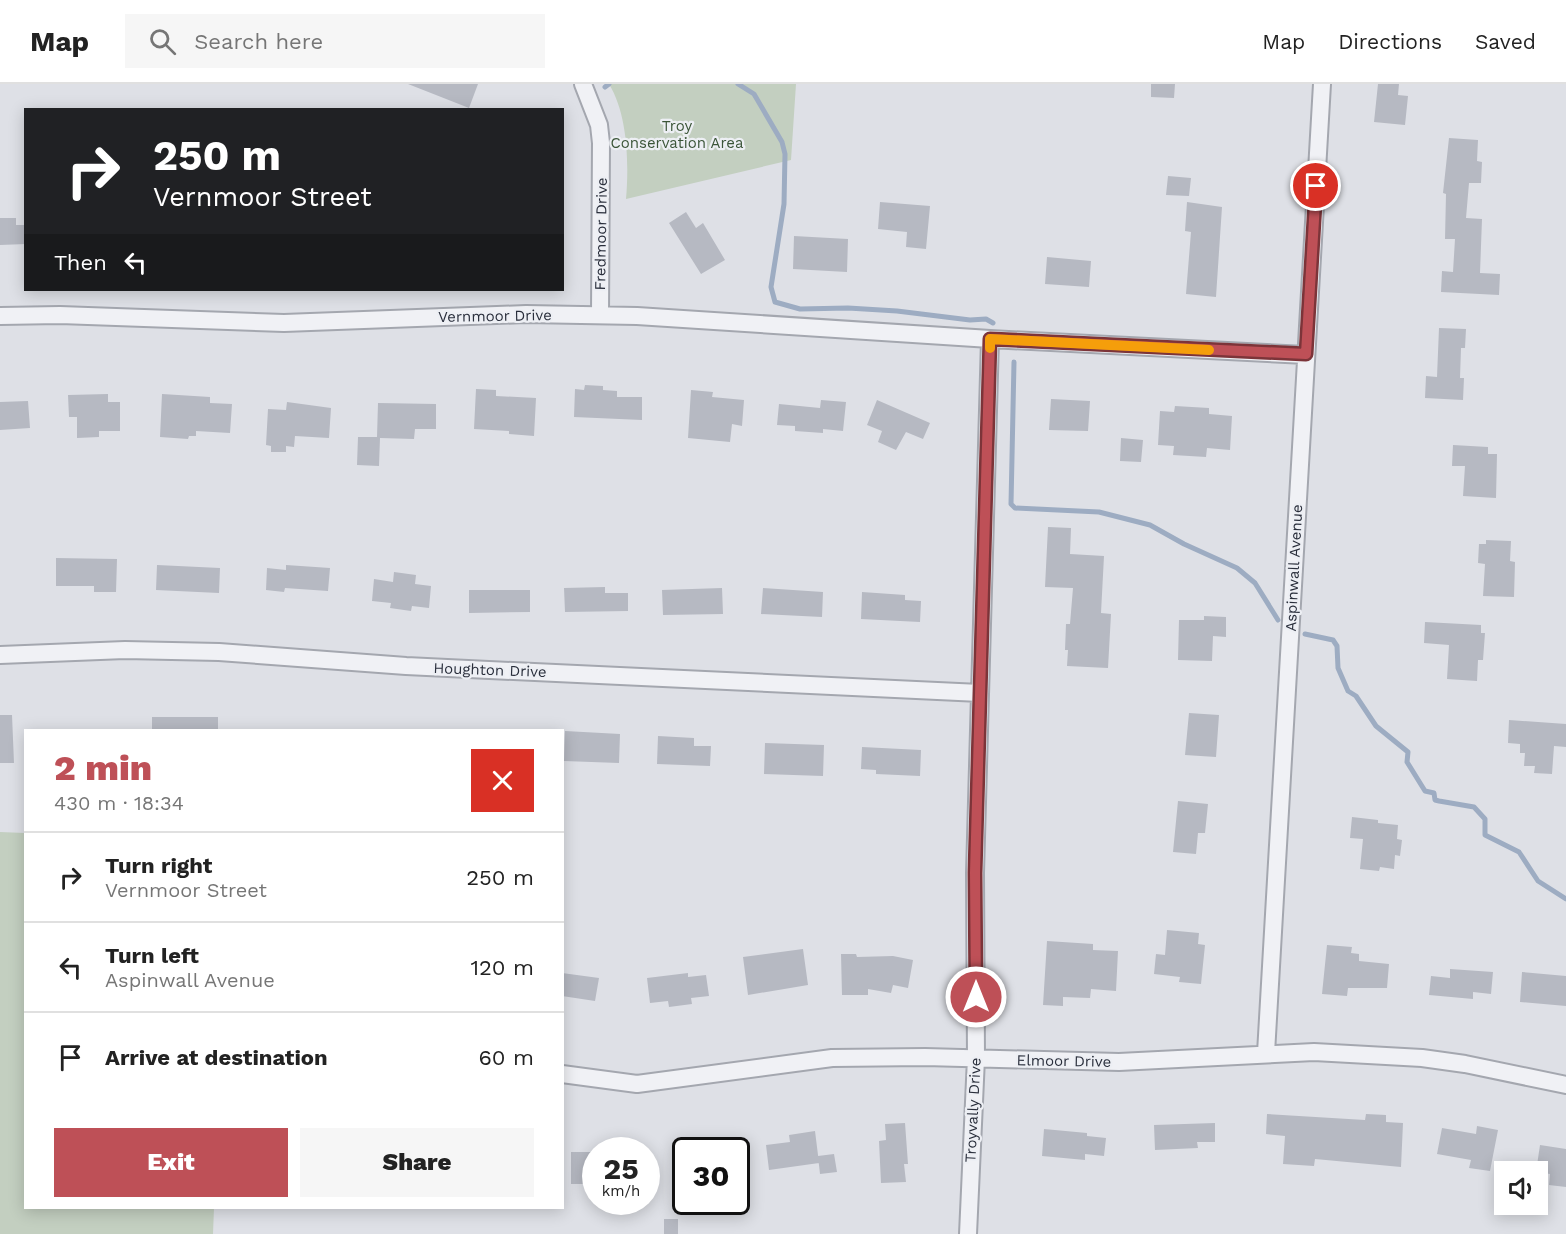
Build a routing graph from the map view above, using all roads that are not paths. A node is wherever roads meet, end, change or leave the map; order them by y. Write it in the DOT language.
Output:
graph roads {
  1 [pos="583,84"];
  2 [pos="1322,84"];
  3 [pos="600,315"];
  4 [pos="0,316"];
  5 [pos="990,339"];
  6 [pos="1306,354"];
  7 [pos="0,655"];
  8 [pos="980,693"];
  9 [pos="1266,1053"];
  10 [pos="976,1058"];
  11 [pos="564,1074"];
  12 [pos="1566,1085"];
  13 [pos="968,1234"];
  1 -- 3 [label="street, Fredmoor Drive"];
  2 -- 6 [label="street, Aspinwall Avenue"];
  3 -- 4 [label="street, Vernmoor Drive"];
  3 -- 5 [label="street, Vernmoor Drive"];
  5 -- 6 [label="street, Vernmoor Drive"];
  5 -- 8 [label="street, Troyvally Drive"];
  6 -- 9 [label="street, Aspinwall Avenue"];
  7 -- 8 [label="street, Houghton Drive"];
  8 -- 10 [label="street, Troyvally Drive"];
  9 -- 10 [label="street, Elmoor Drive"];
  9 -- 12 [label="street, Elmoor Drive"];
  10 -- 11 [label="street, Elmoor Drive"];
  10 -- 13 [label="street, Troyvally Drive"];
}
